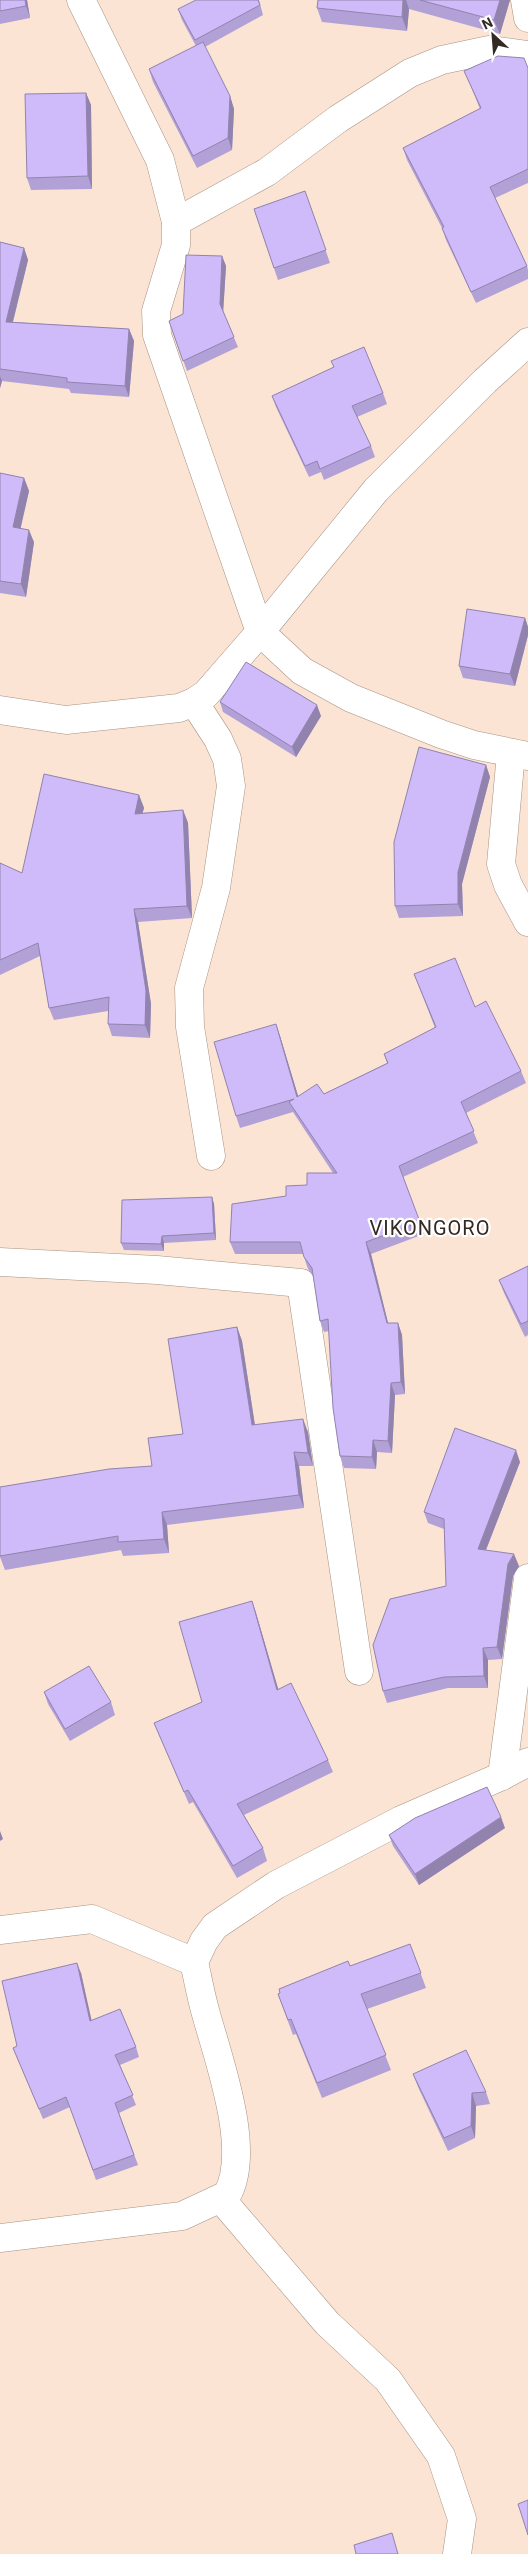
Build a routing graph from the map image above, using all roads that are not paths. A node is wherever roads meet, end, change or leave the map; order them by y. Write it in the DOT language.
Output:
graph roads {
  1 [pos="81,0"];
  2 [pos="525,0"];
  3 [pos="528,18"];
  4 [pos="528,55"];
  5 [pos="176,222"];
  6 [pos="528,342"];
  7 [pos="260,632"];
  8 [pos="194,702"];
  9 [pos="0,710"];
  10 [pos="520,754"];
  11 [pos="528,922"];
  12 [pos="211,1156"];
  13 [pos="0,1262"];
  14 [pos="528,1578"];
  15 [pos="359,1671"];
  16 [pos="528,1762"];
  17 [pos="502,1776"];
  18 [pos="0,1930"];
  19 [pos="194,1962"];
  20 [pos="221,2200"];
  21 [pos="0,2238"];
  22 [pos="457,2554"];
  1 -- 5 [label="street"];
  2 -- 3 [label="street"];
  4 -- 5 [label="street"];
  5 -- 7 [label="street"];
  6 -- 7 [label="street"];
  7 -- 8 [label="street"];
  7 -- 10 [label="street"];
  8 -- 9 [label="street"];
  8 -- 12 [label="street"];
  10 -- 11 [label="street"];
  13 -- 15 [label="street"];
  14 -- 17 [label="street"];
  16 -- 17 [label="street"];
  17 -- 19 [label="street"];
  18 -- 19 [label="street"];
  19 -- 20 [label="street"];
  20 -- 21 [label="street"];
  20 -- 22 [label="street"];
}
